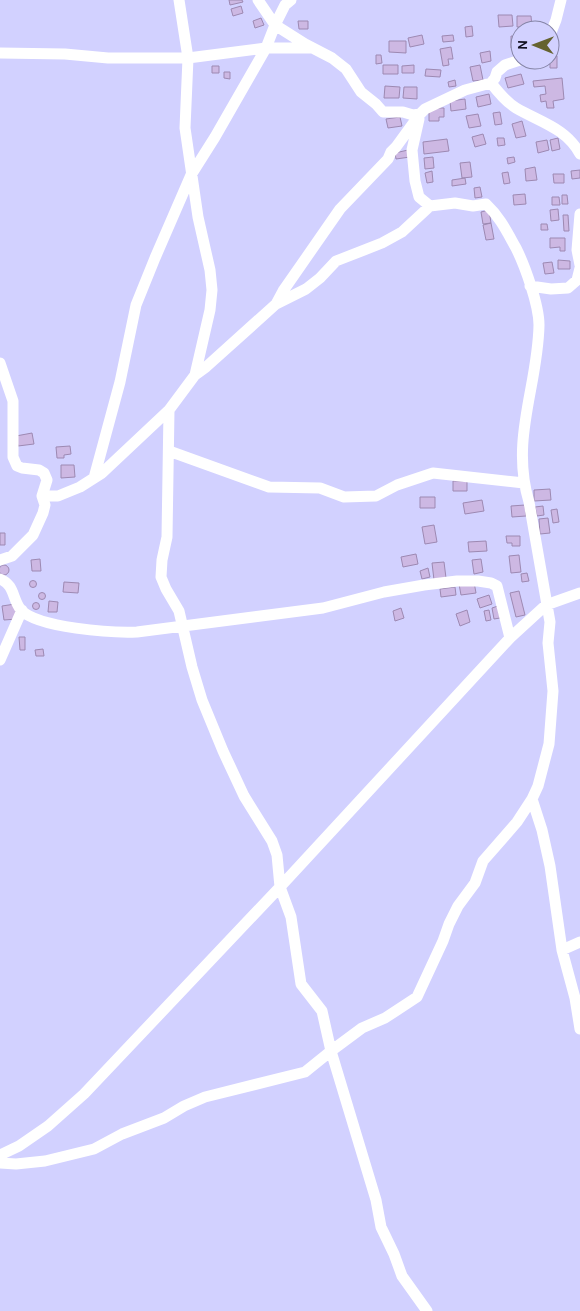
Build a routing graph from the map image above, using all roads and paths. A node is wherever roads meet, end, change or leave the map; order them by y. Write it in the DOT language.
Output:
graph roads {
  1 [pos="179,0"];
  2 [pos="258,0"];
  3 [pos="292,0"];
  4 [pos="561,0"];
  5 [pos="556,20"];
  6 [pos="275,25"];
  7 [pos="266,48"];
  8 [pos="312,48"];
  9 [pos="0,53"];
  10 [pos="188,58"];
  11 [pos="510,63"];
  12 [pos="491,83"];
  13 [pos="420,114"];
  14 [pos="580,154"];
  15 [pos="191,175"];
  16 [pos="430,206"];
  17 [pos="580,214"];
  18 [pos="579,235"];
  19 [pos="580,267"];
  20 [pos="530,286"];
  21 [pos="276,304"];
  22 [pos="0,363"];
  23 [pos="195,375"];
  24 [pos="169,410"];
  25 [pos="168,451"];
  26 [pos="94,478"];
  27 [pos="524,483"];
  28 [pos="42,496"];
  29 [pos="0,560"];
  30 [pos="0,580"];
  31 [pos="580,593"];
  32 [pos="546,605"];
  33 [pos="22,610"];
  34 [pos="183,625"];
  35 [pos="510,638"];
  36 [pos="0,660"];
  37 [pos="532,799"];
  38 [pos="280,887"];
  39 [pos="580,942"];
  40 [pos="562,950"];
  41 [pos="580,1029"];
  42 [pos="331,1051"];
  43 [pos="0,1155"];
  44 [pos="0,1163"];
  45 [pos="427,1311"];
  1 -- 10 [label="street"];
  2 -- 6 [label="street"];
  3 -- 6 [label="street"];
  4 -- 5 [label="street"];
  6 -- 7 [label="street"];
  6 -- 8 [label="street"];
  7 -- 8 [label="street"];
  7 -- 10 [label="street"];
  7 -- 15 [label="street"];
  8 -- 13 [label="street"];
  9 -- 10 [label="street"];
  10 -- 15 [label="street"];
  11 -- 12 [label="street"];
  12 -- 13 [label="street"];
  12 -- 14 [label="street"];
  13 -- 16 [label="street"];
  13 -- 21 [label="street"];
  15 -- 23 [label="street"];
  15 -- 26 [label="street"];
  16 -- 20 [label="street"];
  16 -- 21 [label="street"];
  17 -- 18 [label="street"];
  18 -- 19 [label="street"];
  19 -- 20 [label="street"];
  20 -- 27 [label="street"];
  21 -- 23 [label="street"];
  22 -- 28 [label="street"];
  23 -- 24 [label="street"];
  24 -- 25 [label="street"];
  24 -- 26 [label="street"];
  25 -- 27 [label="street"];
  25 -- 34 [label="street"];
  26 -- 28 [label="street"];
  27 -- 32 [label="street"];
  28 -- 29 [label="street"];
  30 -- 33 [label="street"];
  31 -- 32 [label="street"];
  32 -- 35 [label="street"];
  32 -- 37 [label="street"];
  33 -- 34 [label="street"];
  33 -- 36 [label="street"];
  34 -- 35 [label="street"];
  34 -- 38 [label="street"];
  35 -- 38 [label="street"];
  37 -- 40 [label="street"];
  37 -- 42 [label="street"];
  38 -- 42 [label="street"];
  38 -- 43 [label="street"];
  39 -- 40 [label="street"];
  40 -- 41 [label="street"];
  42 -- 44 [label="street"];
  42 -- 45 [label="street"];
}
